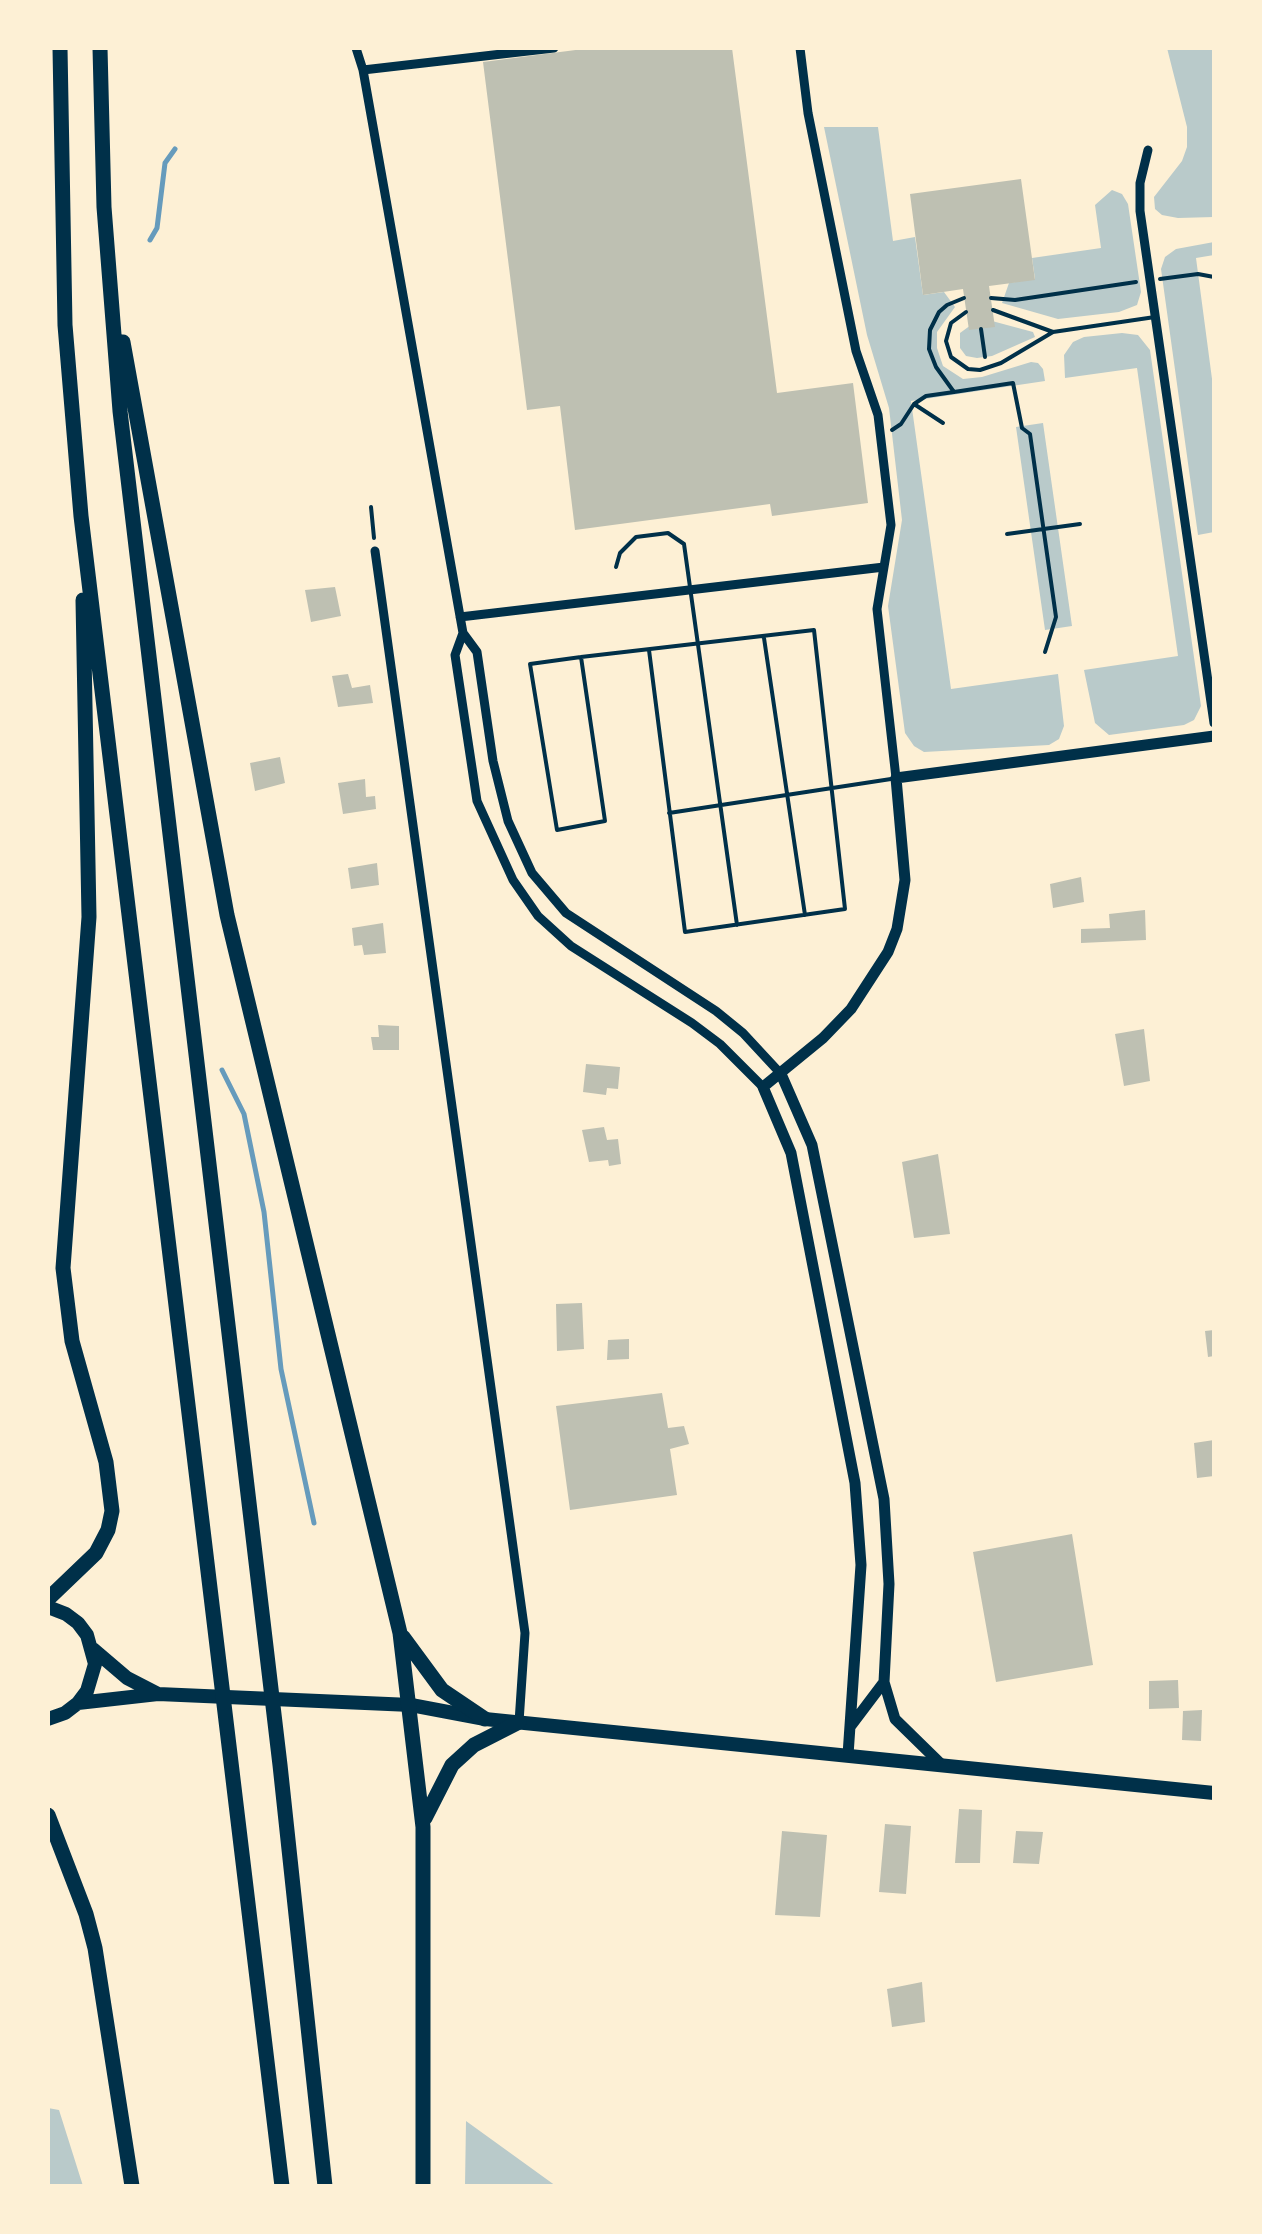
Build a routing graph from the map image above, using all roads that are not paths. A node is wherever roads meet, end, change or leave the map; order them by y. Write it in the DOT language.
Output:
graph roads {
  1 [pos="60,48"];
  2 [pos="100,48"];
  3 [pos="356,48"];
  4 [pos="554,48"];
  5 [pos="800,48"];
  6 [pos="362,70"];
  7 [pos="1148,150"];
  8 [pos="107,255"];
  9 [pos="992,310"];
  10 [pos="966,312"];
  11 [pos="1155,316"];
  12 [pos="1053,332"];
  13 [pos="81,516"];
  14 [pos="375,551"];
  15 [pos="616,567"];
  16 [pos="884,568"];
  17 [pos="691,589"];
  18 [pos="460,616"];
  19 [pos="462,633"];
  20 [pos="764,637"];
  21 [pos="700,645"];
  22 [pos="648,650"];
  23 [pos="581,657"];
  24 [pos="1214,723"];
  25 [pos="1214,736"];
  26 [pos="896,778"];
  27 [pos="832,788"];
  28 [pos="788,795"];
  29 [pos="721,805"];
  30 [pos="669,813"];
  31 [pos="805,915"];
  32 [pos="737,924"];
  33 [pos="780,1074"];
  34 [pos="763,1086"];
  35 [pos="842,1285"];
  36 [pos="818,1290"];
  37 [pos="48,1599"];
  38 [pos="48,1607"];
  39 [pos="400,1634"];
  40 [pos="93,1649"];
  41 [pos="884,1682"];
  42 [pos="158,1694"];
  43 [pos="78,1703"];
  44 [pos="411,1705"];
  45 [pos="48,1719"];
  46 [pos="485,1719"];
  47 [pos="519,1722"];
  48 [pos="850,1728"];
  49 [pos="848,1756"];
  50 [pos="942,1765"];
  51 [pos="1214,1792"];
  52 [pos="48,1814"];
  53 [pos="422,1827"];
  54 [pos="132,2186"];
  55 [pos="282,2186"];
  56 [pos="325,2186"];
  57 [pos="424,2186"];
  1 -- 13 [label="highway"];
  2 -- 8 [label="highway"];
  3 -- 6 [label="street"];
  4 -- 6 [label="street"];
  5 -- 16 [label="street"];
  6 -- 18 [label="street"];
  7 -- 11 [label="street"];
  8 -- 39 [label="highway"];
  8 -- 56 [label="highway"];
  9 -- 12 [label="lane"];
  10 -- 12 [label="lane"];
  11 -- 12 [label="lane"];
  11 -- 24 [label="street"];
  13 -- 37 [label="highway"];
  13 -- 55 [label="highway"];
  14 -- 47 [label="street"];
  15 -- 17 [label="lane"];
  16 -- 17 [label="street"];
  16 -- 26 [label="street"];
  17 -- 18 [label="street"];
  17 -- 21 [label="lane"];
  18 -- 19 [label="street"];
  19 -- 33 [label="street"];
  19 -- 34 [label="street"];
  20 -- 21 [label="lane"];
  20 -- 27 [label="lane"];
  20 -- 28 [label="lane"];
  21 -- 22 [label="lane"];
  21 -- 29 [label="lane"];
  22 -- 23 [label="lane"];
  22 -- 30 [label="lane"];
  23 -- 23 [label="lane"];
  25 -- 26 [label="street"];
  26 -- 27 [label="lane"];
  26 -- 33 [label="street"];
  27 -- 28 [label="lane"];
  27 -- 31 [label="lane"];
  28 -- 29 [label="lane"];
  28 -- 31 [label="lane"];
  29 -- 30 [label="lane"];
  29 -- 32 [label="lane"];
  30 -- 32 [label="lane"];
  31 -- 32 [label="lane"];
  33 -- 34 [label="street"];
  33 -- 35 [label="street"];
  34 -- 36 [label="street"];
  35 -- 36 [label="lane"];
  35 -- 41 [label="street"];
  36 -- 48 [label="street"];
  38 -- 40 [label="main road"];
  39 -- 44 [label="highway"];
  39 -- 46 [label="highway"];
  40 -- 42 [label="main road"];
  40 -- 43 [label="main road"];
  41 -- 48 [label="street"];
  41 -- 50 [label="street"];
  42 -- 43 [label="main road"];
  42 -- 44 [label="main road"];
  43 -- 45 [label="main road"];
  44 -- 46 [label="main road"];
  44 -- 53 [label="highway"];
  46 -- 47 [label="main road"];
  47 -- 49 [label="main road"];
  47 -- 53 [label="highway"];
  48 -- 49 [label="street"];
  49 -- 50 [label="main road"];
  50 -- 51 [label="main road"];
  52 -- 54 [label="highway"];
  53 -- 57 [label="highway"];
}
